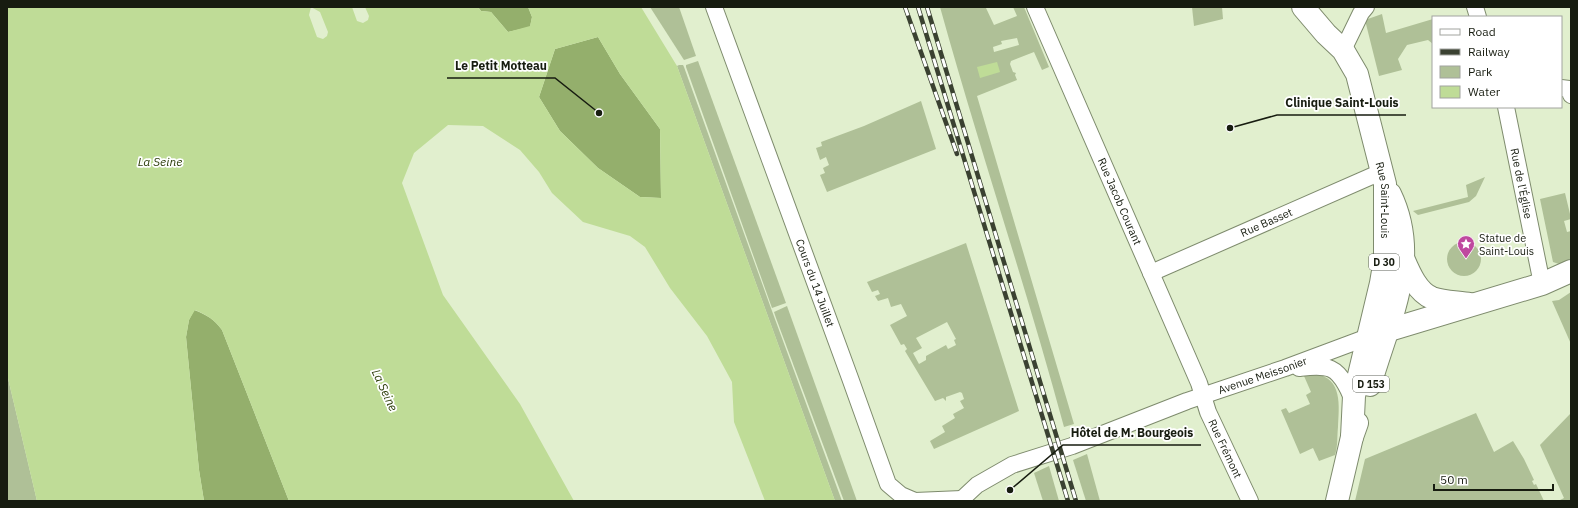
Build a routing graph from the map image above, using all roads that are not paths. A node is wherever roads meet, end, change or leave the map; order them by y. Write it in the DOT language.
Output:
graph roads {
  1 [pos="714,7"];
  2 [pos="1035,7"];
  3 [pos="1303,7"];
  4 [pos="1366,7"];
  5 [pos="1343,50"];
  6 [pos="1562,88"];
  7 [pos="1571,95"];
  8 [pos="1506,108"];
  9 [pos="1383,178"];
  10 [pos="1403,258"];
  11 [pos="1571,271"];
  12 [pos="1151,273"];
  13 [pos="1542,284"];
  14 [pos="1473,305"];
  15 [pos="1377,334"];
  16 [pos="1285,368"];
  17 [pos="1204,396"];
  18 [pos="1354,407"];
  19 [pos="1352,437"];
  20 [pos="963,500"];
  21 [pos="915,501"];
  22 [pos="1250,501"];
  23 [pos="1338,501"];
  1 -- 21 [label="street, Cours du 14 Juillet"];
  2 -- 12 [label="street, Rue Jacob Courant"];
  3 -- 5 [label="main road, Rue Saint-Louis / D 30"];
  4 -- 5 [label="street"];
  5 -- 9 [label="main road, Rue Saint-Louis / D 30"];
  6 -- 7 [label="street"];
  8 -- 13 [label="street, Rue de l'Église"];
  9 -- 10 [label="main road, D 153"];
  9 -- 12 [label="street, Rue Basset"];
  9 -- 15 [label="main road, Rue Saint-Louis / D 30"];
  10 -- 14 [label="main road, D 30"];
  10 -- 15 [label="main road, D 153"];
  11 -- 13 [label="main road, Avenue Meissonier / D 30"];
  12 -- 17 [label="street, Rue Jacob Courant"];
  13 -- 14 [label="main road, Avenue Meissonier / D 30"];
  14 -- 15 [label="main road, Avenue Meissonier / D 30"];
  15 -- 16 [label="street, Avenue Meissonier"];
  15 -- 18 [label="main road, Rue Saint-Louis / D 30"];
  15 -- 19 [label="main road, D 153"];
  16 -- 17 [label="street, Avenue Meissonier"];
  16 -- 18 [label="street"];
  17 -- 20 [label="street, Avenue Meissonier"];
  17 -- 22 [label="street, Rue Frémont"];
  18 -- 19 [label="main road, Rue Saint-Louis / D 30"];
  19 -- 23 [label="main road, D 153"];
  20 -- 21 [label="street, Cours du 14 Juillet"];
}
